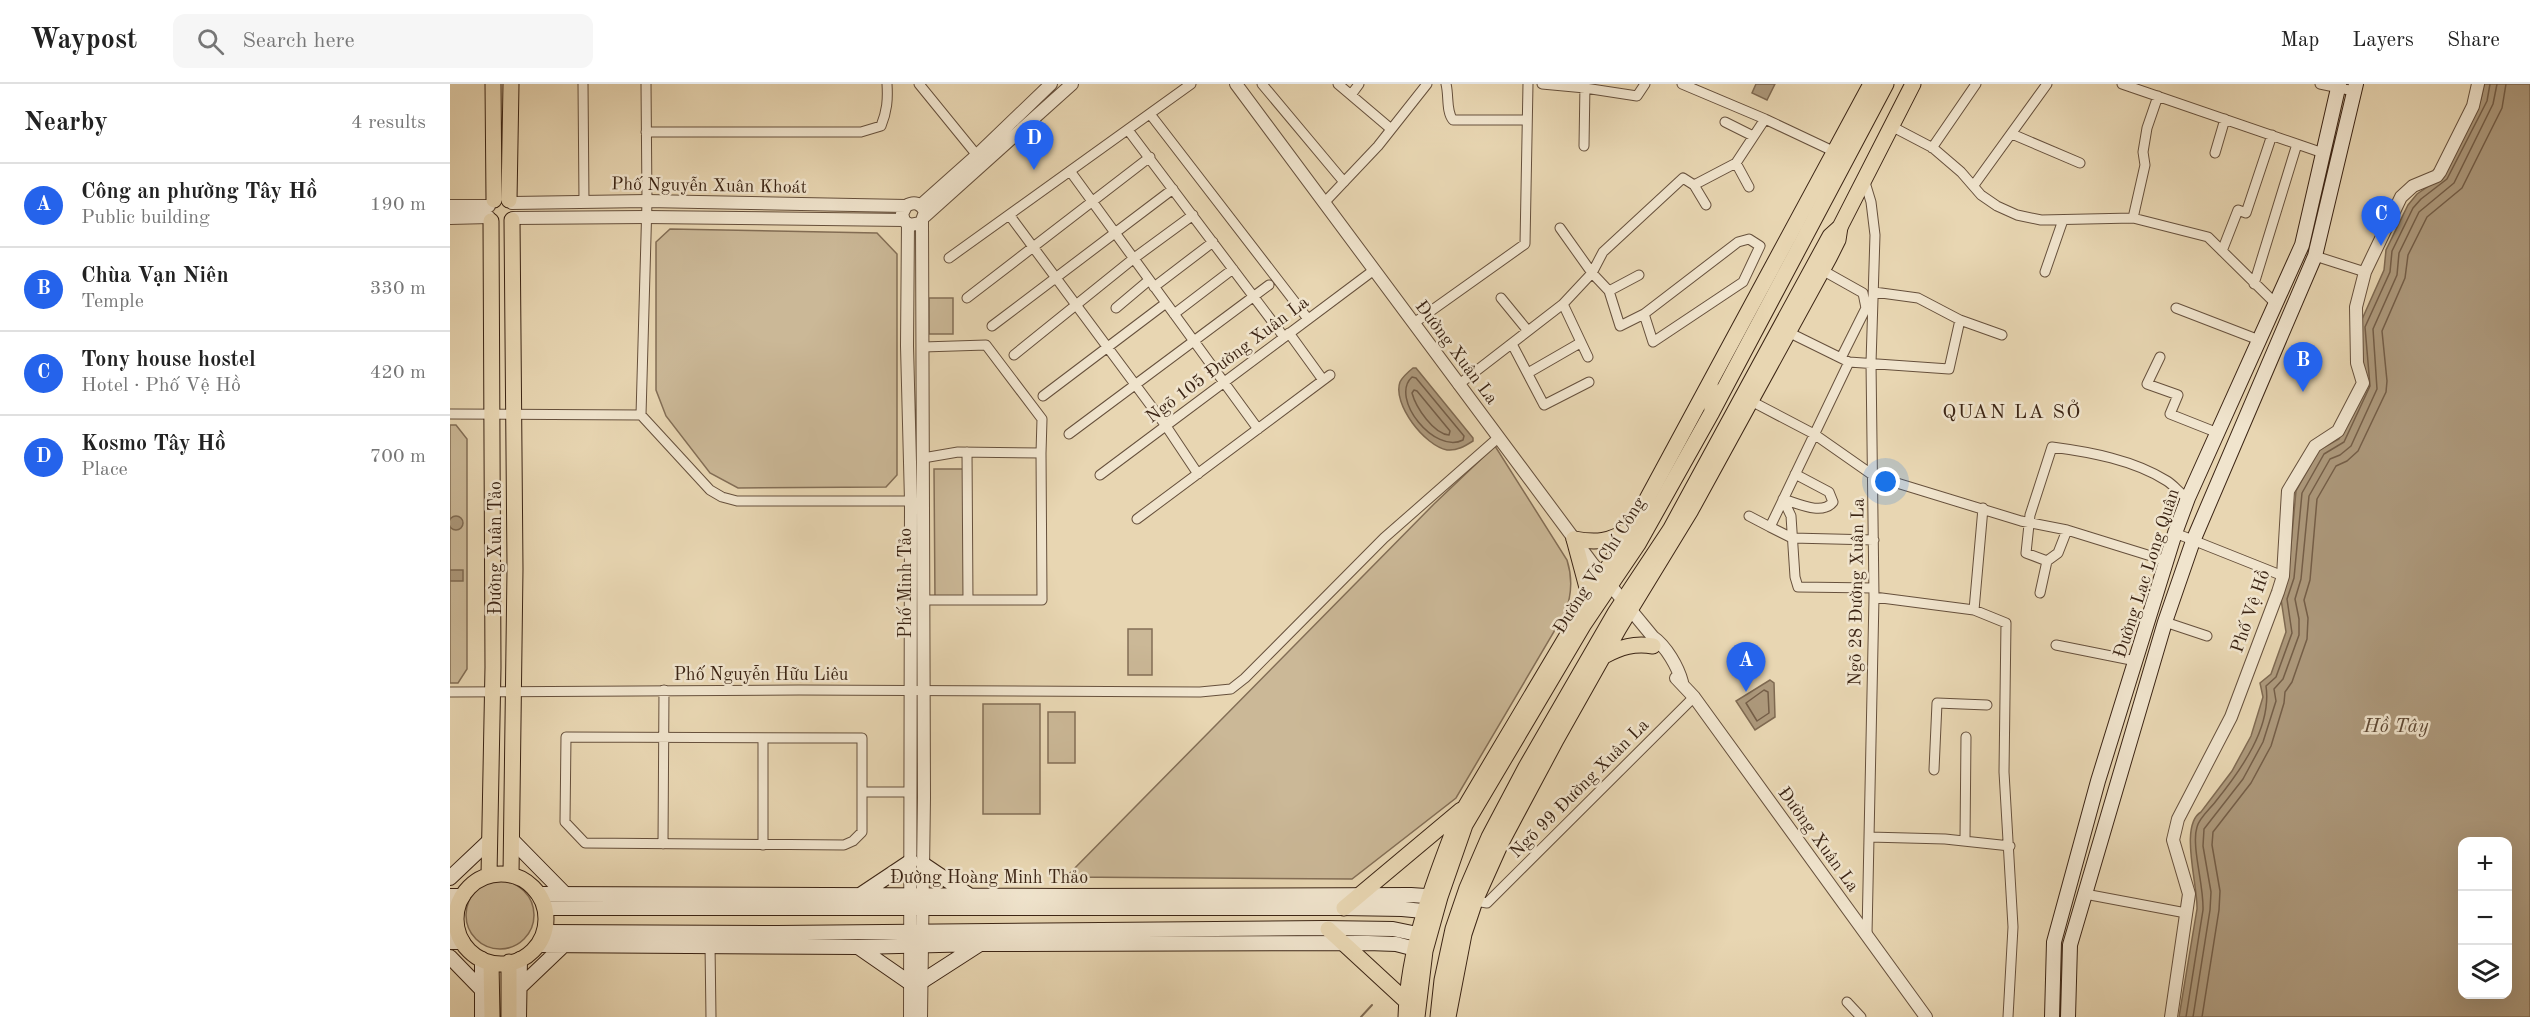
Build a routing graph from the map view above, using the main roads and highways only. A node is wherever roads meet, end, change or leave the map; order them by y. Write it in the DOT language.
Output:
graph roads {
  1 [pos="493,84"];
  2 [pos="512,84"];
  3 [pos="1871,84"];
  4 [pos="1886,84"];
  5 [pos="1913,84"];
  6 [pos="2339,86"];
  7 [pos="2355,87"];
  8 [pos="501,211"];
  9 [pos="1840,227"];
  10 [pos="1710,384"];
  11 [pos="1712,412"];
  12 [pos="1634,525"];
  13 [pos="1652,567"];
  14 [pos="1607,581"];
  15 [pos="1591,603"];
  16 [pos="1627,604"];
  17 [pos="1570,639"];
  18 [pos="1653,641"];
  19 [pos="1604,656"];
  20 [pos="1462,813"];
  21 [pos="511,839"];
  22 [pos="489,842"];
  23 [pos="1455,853"];
  24 [pos="489,875"];
  25 [pos="511,875"];
  26 [pos="450,878"];
  27 [pos="538,894"];
  28 [pos="565,894"];
  29 [pos="969,895"];
  30 [pos="1359,895"];
  31 [pos="1435,896"];
  32 [pos="860,901"];
  33 [pos="455,902"];
  34 [pos="910,902"];
  35 [pos="1066,902"];
  36 [pos="545,908"];
  37 [pos="1344,908"];
  38 [pos="1430,912"];
  39 [pos="1328,929"];
  40 [pos="455,935"];
  41 [pos="980,938"];
  42 [pos="541,939"];
  43 [pos="777,939"];
  44 [pos="914,941"];
  45 [pos="1342,943"];
  46 [pos="1422,943"];
  47 [pos="564,945"];
  48 [pos="858,947"];
  49 [pos="450,957"];
  50 [pos="487,961"];
  51 [pos="515,961"];
  52 [pos="519,987"];
  53 [pos="1412,989"];
  54 [pos="482,990"];
  55 [pos="482,1017"];
  56 [pos="492,1017"];
  57 [pos="509,1017"];
  58 [pos="519,1017"];
  59 [pos="1406,1017"];
  60 [pos="1417,1017"];
  61 [pos="1437,1017"];
  62 [pos="1448,1017"];
  63 [pos="2052,1017"];
  64 [pos="2068,1017"];
  1 -- 8 [label="main road"];
  2 -- 8 [label="main road"];
  3 -- 10 [label="main road, Đường Võ Chí Công"];
  4 -- 11 [label="main road, Đường Võ Chí Công"];
  5 -- 9 [label="main road"];
  6 -- 63 [label="main road, Đường Lạc Long Quân"];
  7 -- 64 [label="main road, Đường Lạc Long Quân"];
  8 -- 21 [label="main road, Đường Xuân Tảo"];
  8 -- 22 [label="main road, Đường Xuân Tảo"];
  9 -- 13 [label="main road"];
  9 -- 13 [label="main road"];
  10 -- 11 [label="main road"];
  10 -- 12 [label="main road, Đường Võ Chí Công"];
  11 -- 14 [label="main road, Đường Võ Chí Công"];
  12 -- 14 [label="main road, Đường Võ Chí Công"];
  12 -- 15 [label="main road"];
  13 -- 16 [label="main road"];
  14 -- 15 [label="main road, Đường Võ Chí Công"];
  15 -- 17 [label="main road, Đường Võ Chí Công"];
  16 -- 19 [label="main road"];
  16 -- 61 [label="main road"];
  17 -- 20 [label="main road, Đường Võ Chí Công"];
  17 -- 23 [label="main road, Đường Võ Chí Công"];
  18 -- 19 [label="main road"];
  19 -- 62 [label="main road"];
  20 -- 23 [label="main road"];
  20 -- 30 [label="main road"];
  20 -- 31 [label="main road, Đường Võ Chí Công"];
  21 -- 25 [label="main road, Đường Xuân Tảo"];
  21 -- 28 [label="main road"];
  22 -- 24 [label="main road, Đường Xuân Tảo"];
  22 -- 26 [label="main road"];
  23 -- 31 [label="main road, Đường Võ Chí Công"];
  24 -- 25 [label="main road"];
  24 -- 33 [label="main road"];
  25 -- 27 [label="main road"];
  27 -- 28 [label="main road, Đường Hoàng Minh Thảo"];
  27 -- 36 [label="main road"];
  28 -- 32 [label="main road, Đường Hoàng Minh Thảo"];
  29 -- 32 [label="main road"];
  29 -- 34 [label="main road, Đường Hoàng Minh Thảo"];
  29 -- 35 [label="main road, Đường Hoàng Minh Thảo"];
  30 -- 31 [label="main road, Đường Hoàng Minh Thảo"];
  30 -- 35 [label="main road, Đường Hoàng Minh Thảo"];
  30 -- 37 [label="main road"];
  31 -- 38 [label="main road, Đường Võ Chí Công"];
  32 -- 34 [label="main road, Đường Hoàng Minh Thảo"];
  32 -- 36 [label="main road, Đường Hoàng Minh Thảo"];
  33 -- 40 [label="main road"];
  34 -- 35 [label="main road, Đường Hoàng Minh Thảo"];
  35 -- 37 [label="main road, Đường Hoàng Minh Thảo"];
  36 -- 42 [label="main road"];
  37 -- 38 [label="main road, Đường Hoàng Minh Thảo"];
  38 -- 46 [label="main road, Đường Võ Chí Công"];
  39 -- 41 [label="main road"];
  39 -- 45 [label="main road"];
  39 -- 46 [label="main road"];
  40 -- 50 [label="main road"];
  41 -- 44 [label="main road"];
  41 -- 45 [label="main road"];
  41 -- 48 [label="main road"];
  42 -- 43 [label="main road"];
  42 -- 47 [label="main road"];
  42 -- 51 [label="main road"];
  43 -- 44 [label="main road"];
  43 -- 47 [label="main road"];
  43 -- 48 [label="main road"];
  44 -- 48 [label="main road"];
  45 -- 46 [label="main road"];
  45 -- 53 [label="main road"];
  46 -- 53 [label="main road, Đường Võ Chí Công"];
  47 -- 52 [label="main road"];
  49 -- 54 [label="main road"];
  50 -- 51 [label="main road"];
  50 -- 54 [label="main road"];
  50 -- 56 [label="main road"];
  51 -- 52 [label="main road"];
  51 -- 57 [label="main road"];
  52 -- 58 [label="main road"];
  53 -- 59 [label="main road, Đường Võ Chí Công"];
  53 -- 60 [label="main road, Đường Võ Chí Công"];
  54 -- 55 [label="main road"];
}
